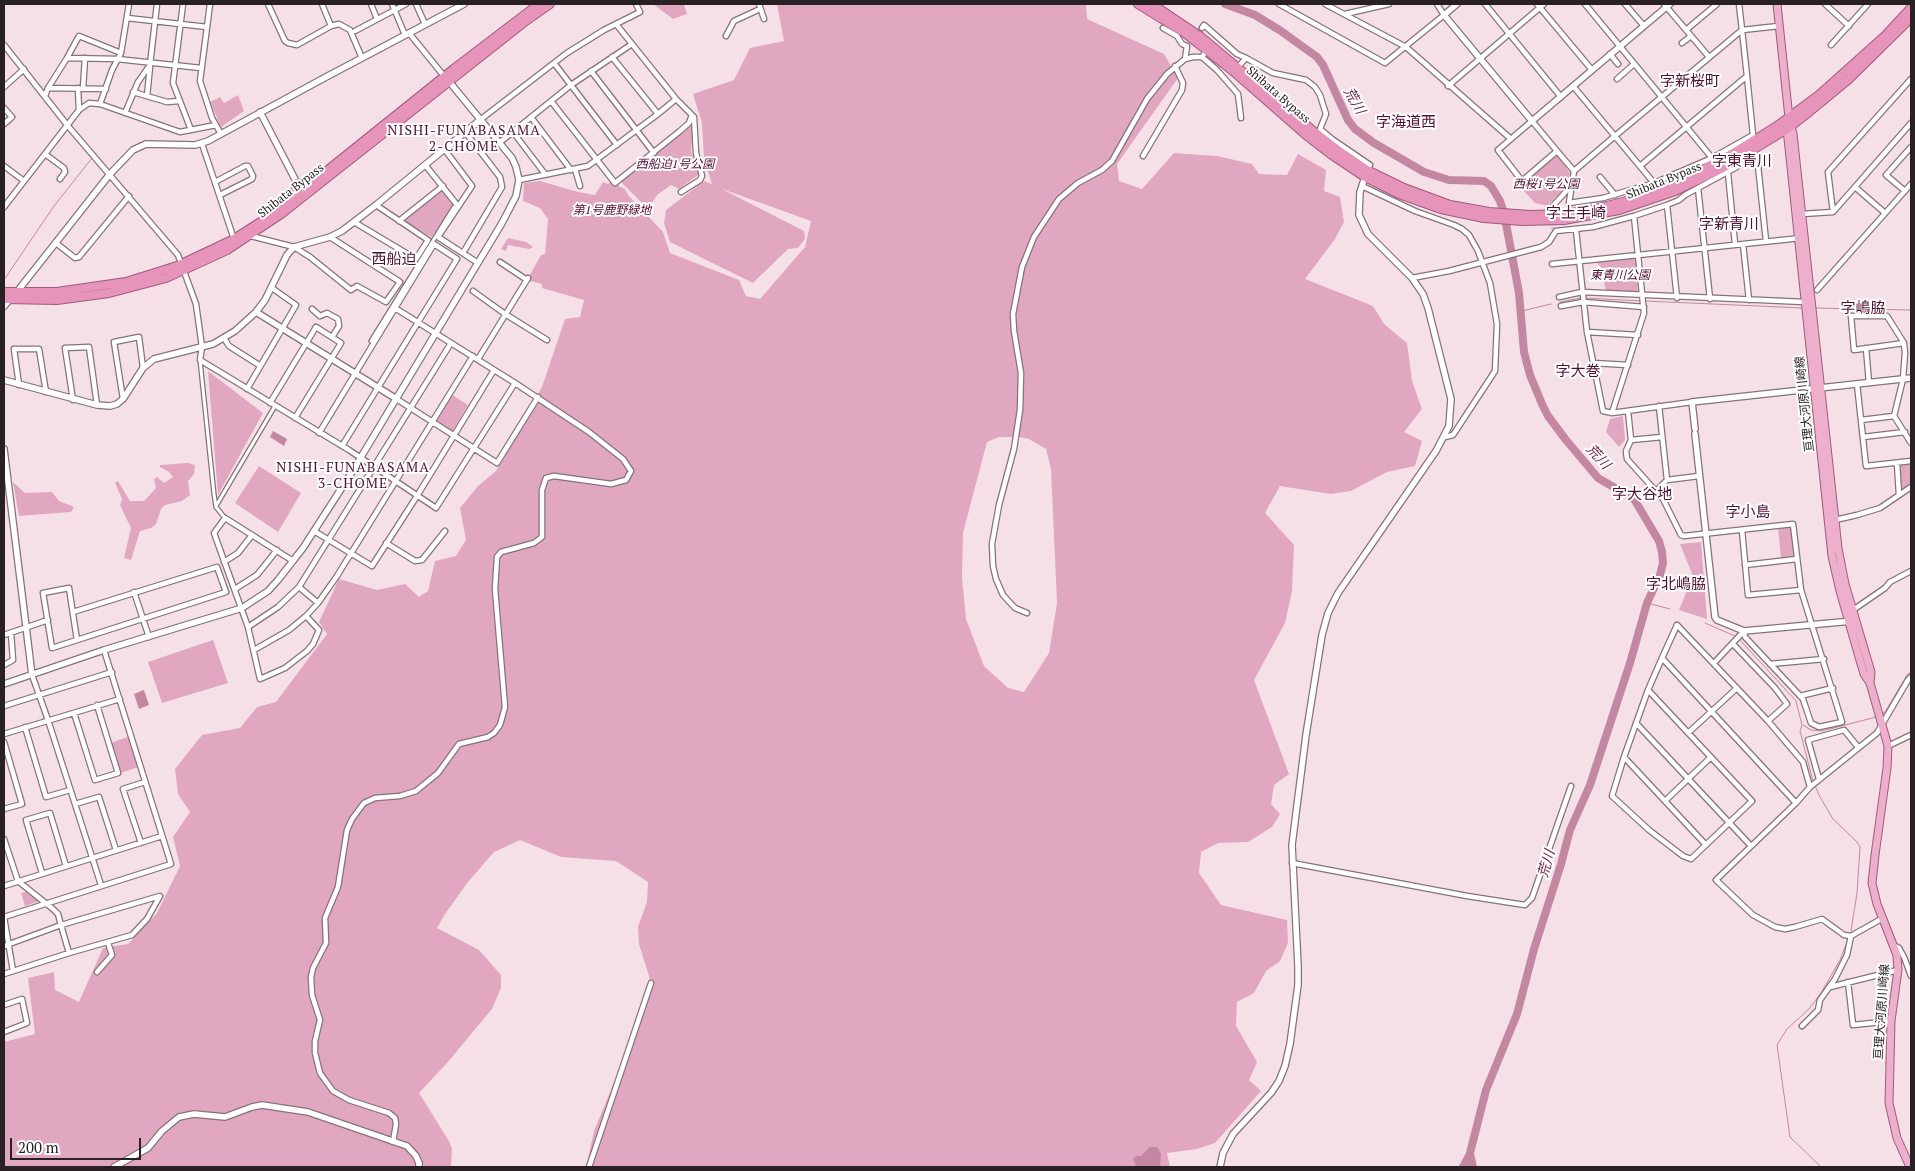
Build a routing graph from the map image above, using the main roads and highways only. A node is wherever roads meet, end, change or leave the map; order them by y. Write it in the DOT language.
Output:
graph roads {
  1 [pos="540,4"];
  2 [pos="550,4"];
  3 [pos="1138,4"];
  4 [pos="1152,4"];
  5 [pos="1777,4"];
  6 [pos="1911,8"];
  7 [pos="1911,18"];
  8 [pos="446,79"];
  9 [pos="1789,124"];
  10 [pos="1366,173"];
  11 [pos="308,186"];
  12 [pos="293,198"];
  13 [pos="1531,218"];
  14 [pos="1801,238"];
  15 [pos="184,267"];
  16 [pos="4,292"];
  17 [pos="7,299"];
  18 [pos="1832,520"];
  19 [pos="1852,620"];
  20 [pos="1910,1167"];
  1 -- 8 [label="highway, Shibata Bypass"];
  2 -- 8 [label="highway, Shibata Bypass"];
  3 -- 10 [label="highway, Shibata Bypass"];
  4 -- 10 [label="highway, Shibata Bypass"];
  5 -- 9 [label="main road, 亘理大河原川崎線"];
  6 -- 9 [label="highway, Shibata Bypass"];
  7 -- 9 [label="highway, Shibata Bypass"];
  8 -- 11 [label="highway, Shibata Bypass"];
  8 -- 15 [label="highway, Shibata Bypass"];
  9 -- 13 [label="highway, Shibata Bypass"];
  9 -- 14 [label="main road, 亘理大河原川崎線"];
  9 -- 14 [label="main road, 亘理大河原川崎線"];
  10 -- 13 [label="highway, Shibata Bypass"];
  10 -- 13 [label="highway, Shibata Bypass"];
  11 -- 12 [label="highway, Shibata Bypass"];
  11 -- 12 [label="highway"];
  12 -- 15 [label="highway, Shibata Bypass"];
  14 -- 18 [label="main road, 亘理大河原川崎線"];
  15 -- 16 [label="highway, Shibata Bypass"];
  15 -- 17 [label="highway, Shibata Bypass"];
  18 -- 19 [label="main road, 亘理大河原川崎線"];
  18 -- 19 [label="main road, 亘理大河原川崎線"];
  19 -- 20 [label="main road, 亘理大河原川崎線"];
}
